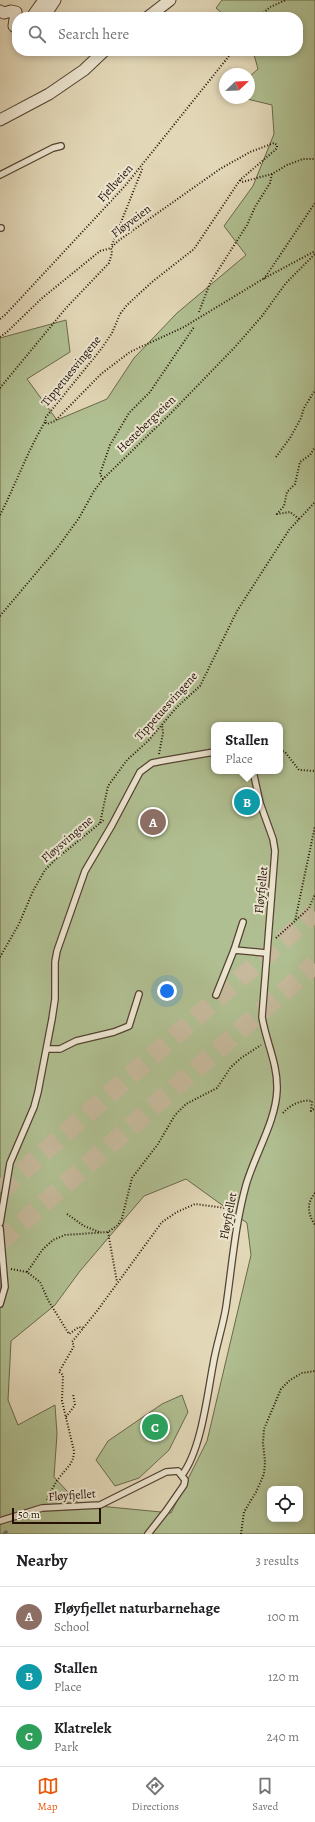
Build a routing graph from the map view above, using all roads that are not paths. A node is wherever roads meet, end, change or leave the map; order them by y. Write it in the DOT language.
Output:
graph roads {
  1 [pos="44,0"];
  2 [pos="55,0"];
  3 [pos="170,0"];
  4 [pos="0,11"];
  5 [pos="16,12"];
  6 [pos="36,12"];
  7 [pos="47,12"];
  8 [pos="154,12"];
  9 [pos="99,56"];
  10 [pos="0,120"];
  11 [pos="61,146"];
  12 [pos="0,175"];
  13 [pos="211,753"];
  14 [pos="254,774"];
  15 [pos="243,922"];
  16 [pos="234,950"];
  17 [pos="266,950"];
  18 [pos="139,994"];
  19 [pos="216,995"];
  20 [pos="48,1049"];
  21 [pos="0,1223"];
  22 [pos="0,1228"];
  23 [pos="0,1304"];
  24 [pos="182,1475"];
  25 [pos="0,1521"];
  26 [pos="148,1534"];
  1 -- 6 [label="street"];
  2 -- 7 [label="street"];
  3 -- 8 [label="street"];
  4 -- 5 [label="street"];
  9 -- 10 [label="street"];
  11 -- 12 [label="lane"];
  13 -- 20 [label="lane"];
  14 -- 17 [label="lane, Fløyfjellet"];
  15 -- 16 [label="lane"];
  16 -- 17 [label="lane"];
  16 -- 19 [label="lane"];
  17 -- 24 [label="lane, Fløyfjellet"];
  18 -- 20 [label="lane"];
  20 -- 21 [label="lane"];
  22 -- 23 [label="lane"];
  24 -- 25 [label="lane, Fløyfjellet"];
  24 -- 26 [label="lane"];
}
